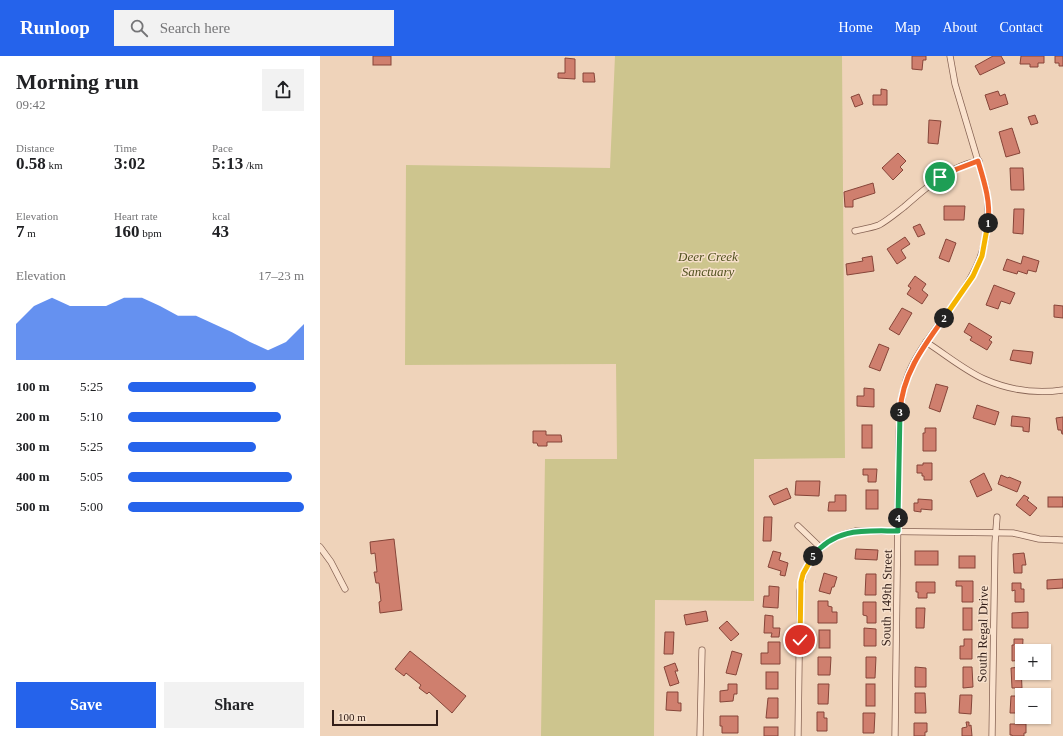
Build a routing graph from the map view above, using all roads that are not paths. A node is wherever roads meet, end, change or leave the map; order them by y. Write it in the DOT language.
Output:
graph roads {
  1 [pos="950,56"];
  2 [pos="978,161"];
  3 [pos="855,231"];
  4 [pos="926,342"];
  5 [pos="1063,390"];
  6 [pos="997,517"];
  7 [pos="798,526"];
  8 [pos="898,531"];
  9 [pos="995,533"];
  10 [pos="1063,540"];
  11 [pos="320,547"];
  12 [pos="821,548"];
  13 [pos="345,589"];
  14 [pos="702,650"];
  15 [pos="700,736"];
  16 [pos="798,736"];
  17 [pos="895,736"];
  18 [pos="992,736"];
  1 -- 2 [label="street, South 149th Street"];
  2 -- 3 [label="street"];
  2 -- 4 [label="street, South 149th Street"];
  4 -- 5 [label="street"];
  4 -- 8 [label="street, South 149th Street"];
  6 -- 9 [label="street, South Regal Drive"];
  7 -- 12 [label="street"];
  8 -- 9 [label="street"];
  8 -- 12 [label="street"];
  8 -- 17 [label="street, South 149th Street"];
  9 -- 10 [label="street"];
  9 -- 18 [label="street, South Regal Drive"];
  11 -- 13 [label="street"];
  12 -- 16 [label="street"];
  14 -- 15 [label="street"];
}
